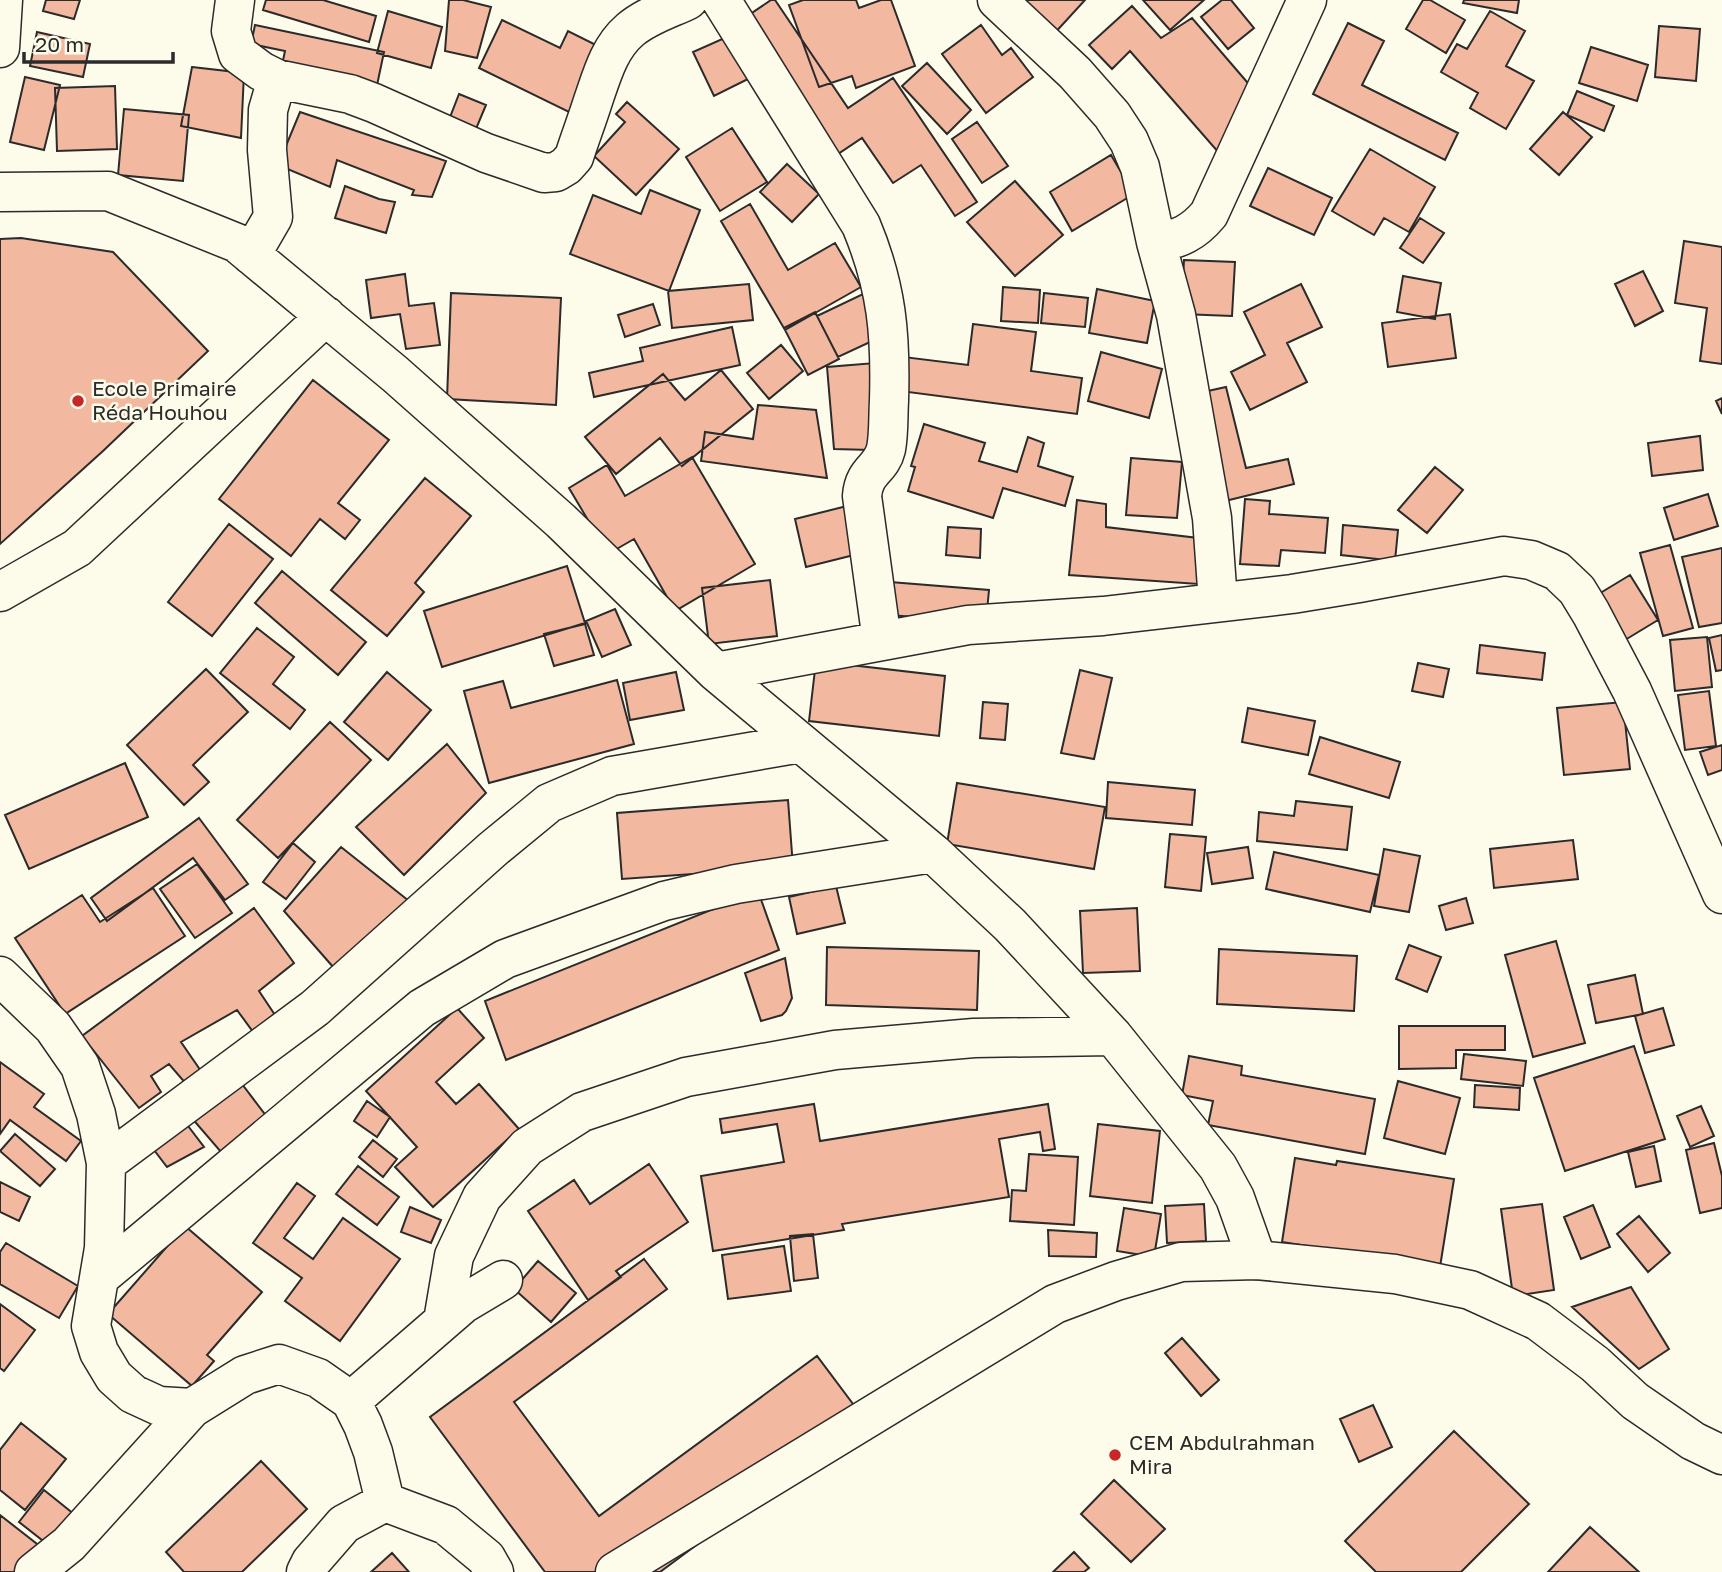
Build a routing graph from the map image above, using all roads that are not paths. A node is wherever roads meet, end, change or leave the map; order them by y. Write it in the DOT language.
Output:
graph roads {
  1 [pos="3,0"];
  2 [pos="235,0"];
  3 [pos="688,0"];
  4 [pos="721,0"];
  5 [pos="997,0"];
  6 [pos="1307,0"];
  7 [pos="0,48"];
  8 [pos="276,79"];
  9 [pos="0,192"];
  10 [pos="1156,242"];
  11 [pos="251,255"];
  12 [pos="326,317"];
  13 [pos="0,592"];
  14 [pos="1218,602"];
  15 [pos="882,641"];
  16 [pos="716,672"];
  17 [pos="801,743"];
  18 [pos="933,853"];
  19 [pos="1722,894"];
  20 [pos="0,976"];
  21 [pos="1113,1036"];
  22 [pos="106,1163"];
  23 [pos="1257,1260"];
  24 [pos="100,1277"];
  25 [pos="503,1280"];
  26 [pos="443,1321"];
  27 [pos="351,1401"];
  28 [pos="192,1408"];
  29 [pos="1722,1455"];
  30 [pos="385,1502"];
  31 [pos="34,1572"];
  32 [pos="306,1572"];
  33 [pos="494,1572"];
  34 [pos="615,1572"];
  1 -- 7 [label="street"];
  2 -- 8 [label="street"];
  3 -- 8 [label="street"];
  4 -- 15 [label="street"];
  5 -- 10 [label="street"];
  6 -- 10 [label="street"];
  8 -- 11 [label="street"];
  9 -- 11 [label="street"];
  10 -- 14 [label="street"];
  11 -- 12 [label="street"];
  12 -- 13 [label="street"];
  12 -- 16 [label="street"];
  14 -- 15 [label="street"];
  14 -- 19 [label="street"];
  15 -- 16 [label="street"];
  16 -- 17 [label="street"];
  17 -- 18 [label="street"];
  17 -- 22 [label="street"];
  18 -- 21 [label="street"];
  18 -- 24 [label="street"];
  20 -- 22 [label="street"];
  21 -- 23 [label="street"];
  21 -- 26 [label="street"];
  22 -- 24 [label="street"];
  23 -- 29 [label="street"];
  23 -- 34 [label="street"];
  24 -- 28 [label="street"];
  25 -- 26 [label="street"];
  26 -- 27 [label="street"];
  27 -- 28 [label="street"];
  27 -- 30 [label="street"];
  28 -- 31 [label="street"];
  30 -- 32 [label="street"];
  30 -- 33 [label="street"];
}
